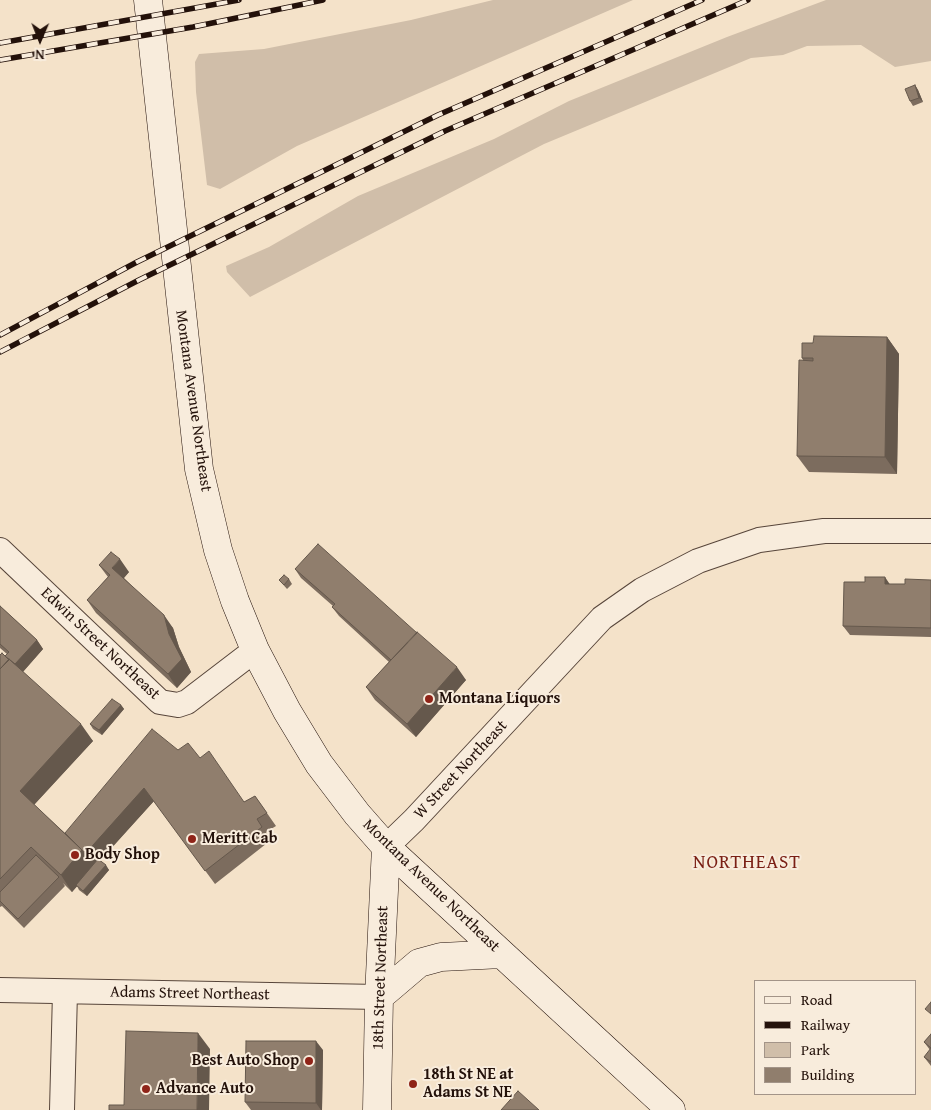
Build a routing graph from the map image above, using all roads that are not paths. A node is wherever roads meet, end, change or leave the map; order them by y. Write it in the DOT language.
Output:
graph roads {
  1 [pos="148,0"];
  2 [pos="931,531"];
  3 [pos="0,550"];
  4 [pos="255,650"];
  5 [pos="386,846"];
  6 [pos="502,954"];
  7 [pos="0,990"];
  8 [pos="65,992"];
  9 [pos="379,997"];
  10 [pos="62,1110"];
  11 [pos="377,1110"];
  12 [pos="671,1110"];
  1 -- 4 [label="main road, Montana Avenue Northeast"];
  2 -- 5 [label="street, W Street Northeast"];
  3 -- 4 [label="street, Edwin Street Northeast"];
  4 -- 5 [label="main road, Montana Avenue Northeast"];
  5 -- 6 [label="main road, Montana Avenue Northeast"];
  5 -- 9 [label="main road, 18th Street Northeast"];
  6 -- 9 [label="main road"];
  6 -- 12 [label="main road, Montana Avenue Northeast"];
  7 -- 8 [label="street, Adams Street Northeast"];
  8 -- 9 [label="street, Adams Street Northeast"];
  8 -- 10 [label="street"];
  9 -- 11 [label="main road, 18th Street Northeast"];
}
